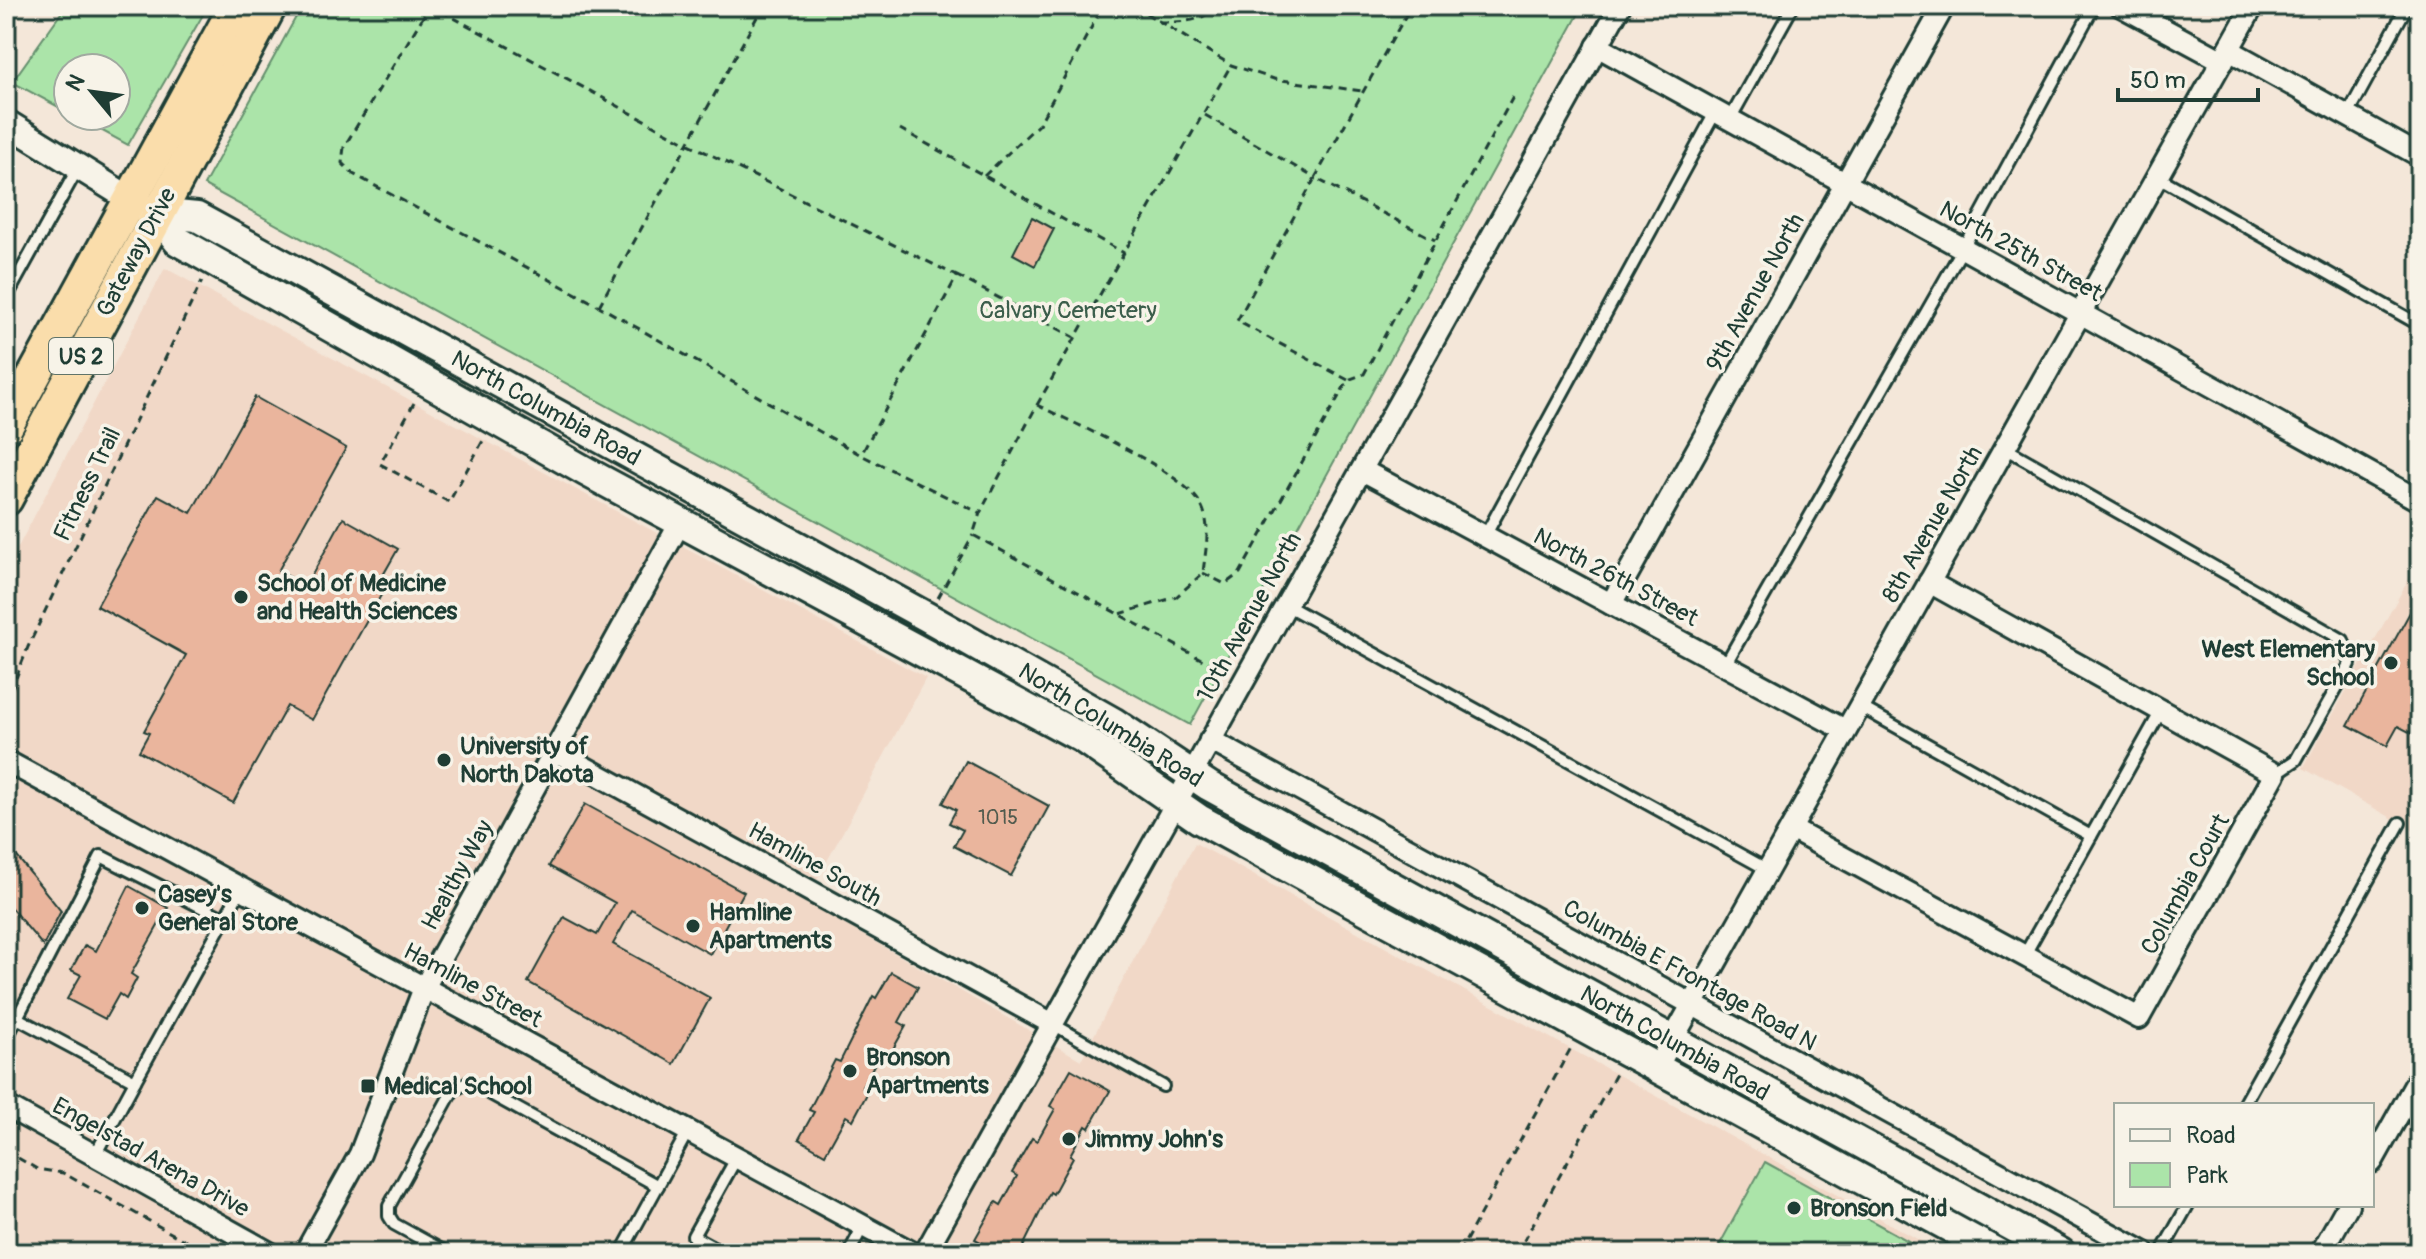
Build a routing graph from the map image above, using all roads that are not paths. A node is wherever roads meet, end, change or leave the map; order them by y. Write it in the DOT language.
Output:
graph roads {
  1 [pos="236,6"];
  2 [pos="270,6"];
  3 [pos="1620,6"];
  4 [pos="1793,6"];
  5 [pos="1944,6"];
  6 [pos="2094,6"];
  7 [pos="2121,6"];
  8 [pos="2253,6"];
  9 [pos="2407,6"];
  10 [pos="1597,46"];
  11 [pos="2226,56"];
  12 [pos="1723,115"];
  13 [pos="2347,116"];
  14 [pos="6,122"];
  15 [pos="2420,156"];
  16 [pos="78,168"];
  17 [pos="2158,177"];
  18 [pos="1846,183"];
  19 [pos="143,206"];
  20 [pos="1963,248"];
  21 [pos="6,298"];
  22 [pos="2082,314"];
  23 [pos="2420,325"];
  24 [pos="6,427"];
  25 [pos="2005,448"];
  26 [pos="1362,470"];
  27 [pos="6,499"];
  28 [pos="2420,501"];
  29 [pos="675,532"];
  30 [pos="1485,536"];
  31 [pos="1929,582"];
  32 [pos="1611,604"];
  33 [pos="1286,605"];
  34 [pos="1725,665"];
  35 [pos="1859,706"];
  36 [pos="2161,711"];
  37 [pos="1845,730"];
  38 [pos="1210,740"];
  39 [pos="555,751"];
  40 [pos="8,762"];
  41 [pos="1191,774"];
  42 [pos="2275,774"];
  43 [pos="1175,803"];
  44 [pos="2400,823"];
  45 [pos="1791,829"];
  46 [pos="2091,836"];
  47 [pos="1768,870"];
  48 [pos="241,889"];
  49 [pos="225,919"];
  50 [pos="2024,956"];
  51 [pos="424,988"];
  52 [pos="1692,1006"];
  53 [pos="17,1018"];
  54 [pos="1051,1023"];
  55 [pos="6,1039"];
  56 [pos="1672,1042"];
  57 [pos="1656,1069"];
  58 [pos="2420,1076"];
  59 [pos="135,1081"];
  60 [pos="1163,1086"];
  61 [pos="2244,1103"];
  62 [pos="6,1106"];
  63 [pos="688,1131"];
  64 [pos="95,1155"];
  65 [pos="737,1157"];
  66 [pos="2374,1158"];
  67 [pos="658,1186"];
  68 [pos="2187,1207"];
  69 [pos="2347,1207"];
  70 [pos="863,1226"];
  71 [pos="270,1253"];
  72 [pos="305,1253"];
  73 [pos="447,1253"];
  74 [pos="621,1253"];
  75 [pos="724,1253"];
  76 [pos="849,1253"];
  77 [pos="913,1253"];
  78 [pos="925,1253"];
  79 [pos="1997,1253"];
  80 [pos="2061,1253"];
  81 [pos="2145,1253"];
  82 [pos="2161,1253"];
  83 [pos="2321,1253"];
  1 -- 19 [label="highway, Gateway Drive / US 2"];
  2 -- 19 [label="highway, Gateway Drive / US 2"];
  3 -- 10 [label="street, 10th Avenue North"];
  4 -- 12 [label="lane"];
  5 -- 18 [label="street, 9th Avenue North"];
  6 -- 20 [label="lane"];
  7 -- 11 [label="street"];
  8 -- 11 [label="street, 8th Avenue North"];
  9 -- 13 [label="lane"];
  10 -- 12 [label="street, North 25th Street"];
  10 -- 26 [label="street, 10th Avenue North"];
  11 -- 13 [label="street"];
  11 -- 17 [label="street, 8th Avenue North"];
  12 -- 18 [label="street, North 25th Street"];
  12 -- 30 [label="lane"];
  13 -- 15 [label="street"];
  14 -- 16 [label="street, North Columbia Road"];
  16 -- 19 [label="street, North Columbia Road"];
  16 -- 21 [label="lane"];
  17 -- 22 [label="street, 8th Avenue North"];
  17 -- 23 [label="lane"];
  18 -- 20 [label="street, North 25th Street"];
  18 -- 32 [label="street, 9th Avenue North"];
  19 -- 24 [label="highway, Gateway Drive / US 2"];
  19 -- 27 [label="highway, Gateway Drive / US 2"];
  19 -- 41 [label="main road, North Columbia Road"];
  19 -- 43 [label="main road, North Columbia Road"];
  20 -- 22 [label="street, North 25th Street"];
  20 -- 34 [label="lane"];
  22 -- 25 [label="street, 8th Avenue North"];
  22 -- 28 [label="street, North 25th Street"];
  25 -- 31 [label="street, 8th Avenue North"];
  25 -- 42 [label="lane"];
  26 -- 30 [label="street, North 26th Street"];
  26 -- 33 [label="street, 10th Avenue North"];
  29 -- 39 [label="street, Healthy Way"];
  30 -- 32 [label="street, North 26th Street"];
  31 -- 35 [label="street, 8th Avenue North"];
  31 -- 36 [label="street"];
  32 -- 34 [label="street, North 26th Street"];
  33 -- 38 [label="street, 10th Avenue North"];
  33 -- 47 [label="lane"];
  34 -- 37 [label="street, North 26th Street"];
  35 -- 37 [label="street, 8th Avenue North"];
  35 -- 46 [label="lane"];
  36 -- 42 [label="street"];
  36 -- 46 [label="lane"];
  37 -- 45 [label="street, 8th Avenue North"];
  38 -- 41 [label="street, 10th Avenue North"];
  38 -- 52 [label="street, Columbia E Frontage Road N"];
  39 -- 51 [label="street, Healthy Way"];
  39 -- 54 [label="street, Hamline South"];
  40 -- 48 [label="street, Hamline Street"];
  41 -- 43 [label="street, 10th Avenue North"];
  41 -- 56 [label="main road, North Columbia Road"];
  42 -- 50 [label="street, Columbia Court"];
  43 -- 54 [label="street, 10th Avenue North"];
  43 -- 57 [label="main road, North Columbia Road"];
  44 -- 61 [label="lane"];
  45 -- 47 [label="street, 8th Avenue North"];
  45 -- 50 [label="street, Columbia Court"];
  46 -- 50 [label="lane"];
  47 -- 52 [label="street, 8th Avenue North"];
  48 -- 49 [label="lane"];
  48 -- 51 [label="street, Hamline Street"];
  49 -- 53 [label="lane"];
  49 -- 59 [label="lane"];
  51 -- 63 [label="street, Hamline Street"];
  51 -- 72 [label="street, Healthy Way"];
  52 -- 56 [label="street, 8th Avenue North"];
  52 -- 81 [label="street, Columbia E Frontage Road N"];
  53 -- 55 [label="lane"];
  53 -- 59 [label="lane"];
  54 -- 60 [label="lane"];
  54 -- 78 [label="street, 10th Avenue North"];
  56 -- 57 [label="street, 8th Avenue North"];
  56 -- 80 [label="main road, North Columbia Road"];
  57 -- 79 [label="main road, North Columbia Road"];
  58 -- 66 [label="street"];
  59 -- 64 [label="lane"];
  62 -- 64 [label="street, Engelstad Arena Drive"];
  63 -- 65 [label="street, Hamline Street"];
  63 -- 67 [label="lane"];
  64 -- 71 [label="street, Engelstad Arena Drive"];
  65 -- 70 [label="street, Hamline Street"];
  65 -- 75 [label="lane"];
  67 -- 73 [label="lane"];
  67 -- 74 [label="lane"];
  68 -- 82 [label="lane"];
  69 -- 83 [label="street"];
  70 -- 76 [label="lane"];
  70 -- 77 [label="street, Hamline Street"];
}
